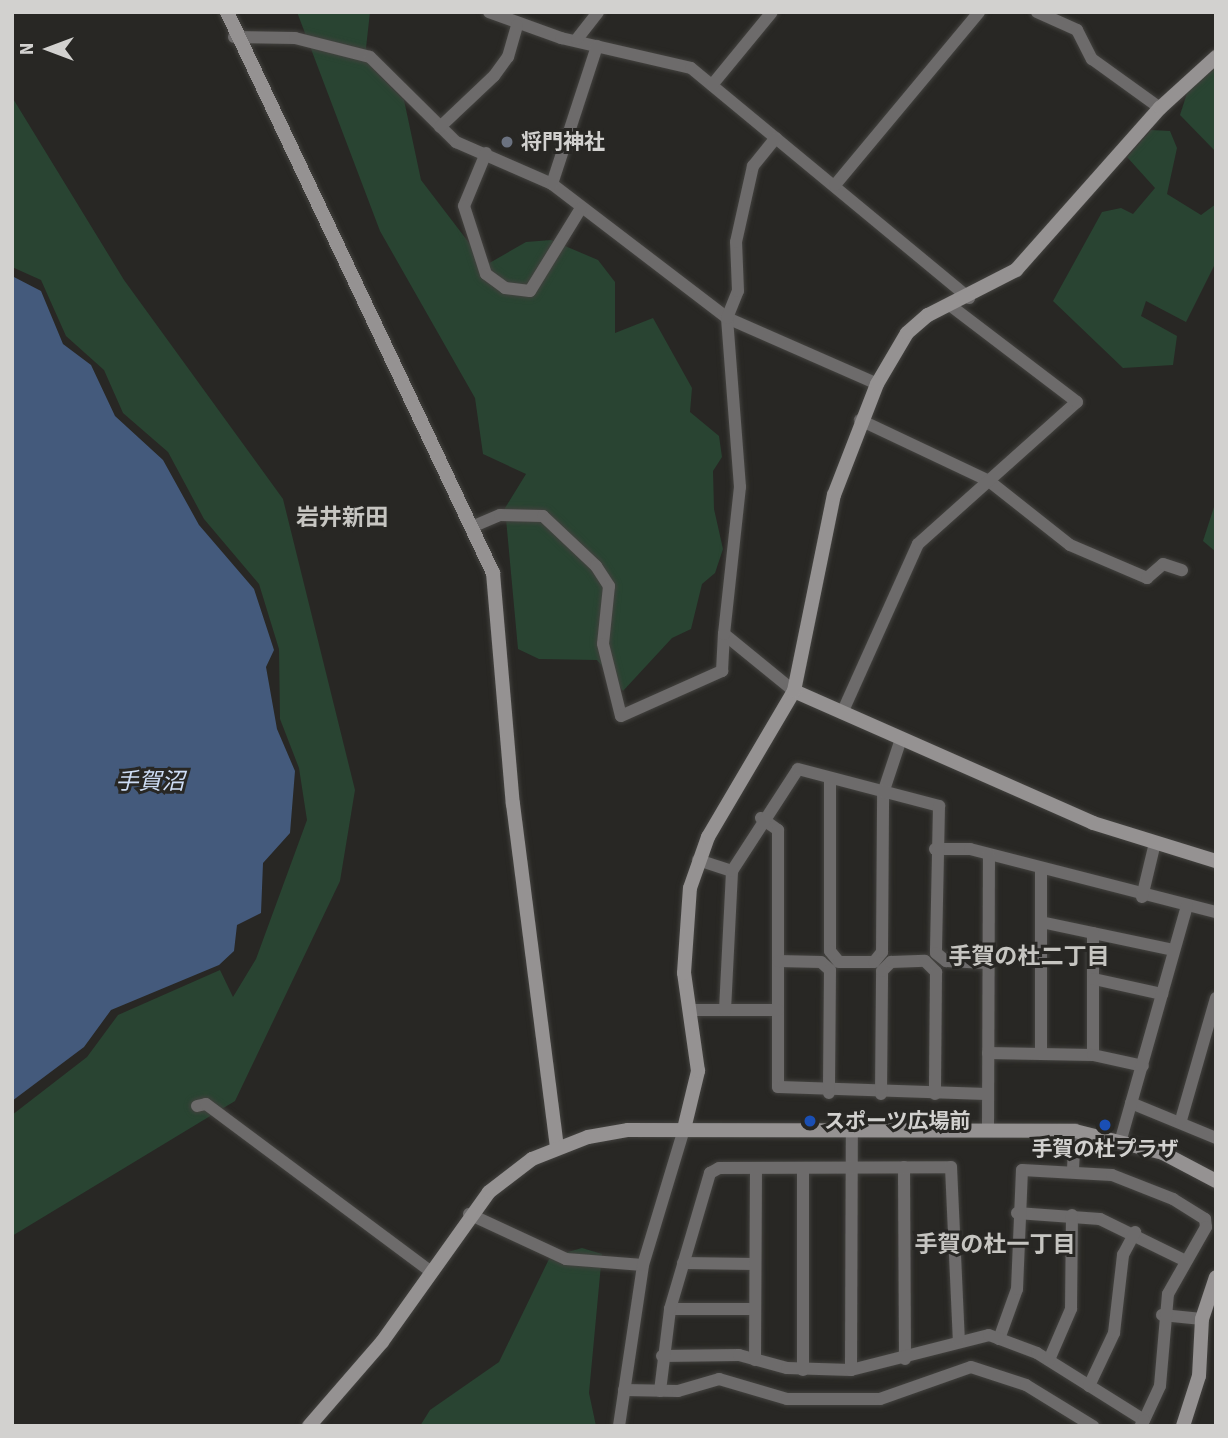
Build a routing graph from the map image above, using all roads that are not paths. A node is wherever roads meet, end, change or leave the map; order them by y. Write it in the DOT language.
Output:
graph roads {
  1 [pos="227,12"];
  2 [pos="488,12"];
  3 [pos="598,12"];
  4 [pos="772,12"];
  5 [pos="979,12"];
  6 [pos="1037,12"];
  7 [pos="517,25"];
  8 [pos="234,37"];
  9 [pos="577,39"];
  10 [pos="597,46"];
  11 [pos="1216,57"];
  12 [pos="712,85"];
  13 [pos="1160,108"];
  14 [pos="440,127"];
  15 [pos="776,138"];
  16 [pos="486,153"];
  17 [pos="552,184"];
  18 [pos="835,185"];
  19 [pos="581,208"];
  20 [pos="969,298"];
  21 [pos="951,306"];
  22 [pos="727,318"];
  23 [pos="877,384"];
  24 [pos="860,421"];
  25 [pos="989,481"];
  26 [pos="474,526"];
  27 [pos="1182,570"];
  28 [pos="724,634"];
  29 [pos="794,691"];
  30 [pos="842,713"];
  31 [pos="901,740"];
  32 [pos="830,779"];
  33 [pos="883,793"];
  34 [pos="761,818"];
  35 [pos="1154,847"];
  36 [pos="935,849"];
  37 [pos="989,855"];
  38 [pos="698,860"];
  39 [pos="1216,861"];
  40 [pos="732,871"];
  41 [pos="1041,872"];
  42 [pos="1142,897"];
  43 [pos="1187,905"];
  44 [pos="1216,912"];
  45 [pos="1041,922"];
  46 [pos="1093,933"];
  47 [pos="1174,950"];
  48 [pos="778,961"];
  49 [pos="988,963"];
  50 [pos="1094,979"];
  51 [pos="1162,994"];
  52 [pos="1216,998"];
  53 [pos="690,1010"];
  54 [pos="725,1010"];
  55 [pos="778,1010"];
  56 [pos="988,1053"];
  57 [pos="1041,1054"];
  58 [pos="1093,1055"];
  59 [pos="1143,1066"];
  60 [pos="829,1094"];
  61 [pos="881,1094"];
  62 [pos="934,1094"];
  63 [pos="988,1094"];
  64 [pos="1131,1103"];
  65 [pos="197,1106"];
  66 [pos="1181,1120"];
  67 [pos="684,1129"];
  68 [pos="852,1130"];
  69 [pos="988,1130"];
  70 [pos="1074,1131"];
  71 [pos="1216,1138"];
  72 [pos="1121,1139"];
  73 [pos="557,1147"];
  74 [pos="852,1167"];
  75 [pos="904,1167"];
  76 [pos="803,1168"];
  77 [pos="755,1169"];
  78 [pos="1073,1169"];
  79 [pos="1216,1181"];
  80 [pos="1017,1213"];
  81 [pos="469,1214"];
  82 [pos="1072,1216"];
  83 [pos="1135,1232"];
  84 [pos="1184,1260"];
  85 [pos="684,1263"];
  86 [pos="755,1264"];
  87 [pos="643,1265"];
  88 [pos="430,1271"];
  89 [pos="1216,1277"];
  90 [pos="1212,1294"];
  91 [pos="670,1309"];
  92 [pos="755,1309"];
  93 [pos="1162,1315"];
  94 [pos="1202,1320"];
  95 [pos="999,1339"];
  96 [pos="959,1341"];
  97 [pos="662,1356"];
  98 [pos="905,1359"];
  99 [pos="755,1360"];
  100 [pos="1049,1360"];
  101 [pos="803,1370"];
  102 [pos="851,1370"];
  103 [pos="1089,1385"];
  104 [pos="624,1390"];
  105 [pos="660,1391"];
  106 [pos="1142,1423"];
  107 [pos="309,1426"];
  108 [pos="619,1426"];
  109 [pos="1093,1426"];
  110 [pos="1183,1426"];
  1 -- 8 [label="street"];
  2 -- 7 [label="street"];
  3 -- 9 [label="street"];
  4 -- 12 [label="street"];
  5 -- 18 [label="street"];
  6 -- 13 [label="street"];
  7 -- 9 [label="street"];
  7 -- 14 [label="street"];
  8 -- 14 [label="street"];
  8 -- 26 [label="street"];
  9 -- 10 [label="street"];
  10 -- 12 [label="street"];
  10 -- 17 [label="street"];
  11 -- 13 [label="street"];
  12 -- 15 [label="street"];
  13 -- 20 [label="street"];
  14 -- 16 [label="street"];
  15 -- 18 [label="street"];
  15 -- 22 [label="street"];
  16 -- 17 [label="street"];
  16 -- 19 [label="street"];
  17 -- 19 [label="street"];
  18 -- 20 [label="street"];
  19 -- 22 [label="street"];
  20 -- 21 [label="street"];
  21 -- 23 [label="street"];
  21 -- 25 [label="street"];
  22 -- 23 [label="street"];
  22 -- 28 [label="street"];
  23 -- 24 [label="street"];
  24 -- 25 [label="street"];
  24 -- 29 [label="street"];
  25 -- 27 [label="street"];
  25 -- 30 [label="street"];
  26 -- 28 [label="street"];
  26 -- 73 [label="street"];
  28 -- 29 [label="street"];
  29 -- 30 [label="street"];
  29 -- 38 [label="street"];
  30 -- 31 [label="street"];
  31 -- 33 [label="street"];
  31 -- 35 [label="street"];
  32 -- 33 [label="street"];
  32 -- 33 [label="street"];
  32 -- 34 [label="street"];
  33 -- 36 [label="street"];
  34 -- 40 [label="street"];
  34 -- 48 [label="street"];
  35 -- 39 [label="street"];
  35 -- 42 [label="street"];
  36 -- 37 [label="street"];
  36 -- 49 [label="street"];
  37 -- 41 [label="street"];
  37 -- 49 [label="street"];
  38 -- 40 [label="street"];
  38 -- 53 [label="street"];
  40 -- 54 [label="street"];
  41 -- 42 [label="street"];
  41 -- 45 [label="street"];
  42 -- 43 [label="street"];
  43 -- 44 [label="street"];
  43 -- 47 [label="street"];
  45 -- 46 [label="street"];
  45 -- 57 [label="street"];
  46 -- 47 [label="street"];
  46 -- 50 [label="street"];
  47 -- 51 [label="street"];
  48 -- 55 [label="street"];
  48 -- 60 [label="street"];
  49 -- 56 [label="street"];
  50 -- 51 [label="street"];
  50 -- 58 [label="street"];
  51 -- 59 [label="street"];
  52 -- 66 [label="street"];
  53 -- 54 [label="street"];
  53 -- 67 [label="street"];
  54 -- 55 [label="street"];
  55 -- 60 [label="street"];
  56 -- 57 [label="street"];
  56 -- 63 [label="street"];
  57 -- 58 [label="street"];
  58 -- 59 [label="street"];
  59 -- 64 [label="street"];
  60 -- 61 [label="street"];
  61 -- 62 [label="street"];
  61 -- 62 [label="street"];
  62 -- 63 [label="street"];
  63 -- 69 [label="street"];
  64 -- 66 [label="street"];
  64 -- 72 [label="street"];
  65 -- 88 [label="street"];
  66 -- 71 [label="street"];
  67 -- 68 [label="street"];
  67 -- 73 [label="street"];
  67 -- 87 [label="street"];
  68 -- 69 [label="street"];
  68 -- 74 [label="street"];
  69 -- 70 [label="street"];
  70 -- 72 [label="street"];
  70 -- 78 [label="street"];
  72 -- 79 [label="street"];
  73 -- 81 [label="street"];
  74 -- 75 [label="street"];
  74 -- 76 [label="street"];
  74 -- 102 [label="street"];
  75 -- 96 [label="street"];
  75 -- 98 [label="street"];
  76 -- 77 [label="street"];
  76 -- 101 [label="street"];
  77 -- 85 [label="street"];
  77 -- 86 [label="street"];
  78 -- 80 [label="street"];
  78 -- 84 [label="street"];
  80 -- 82 [label="street"];
  80 -- 95 [label="street"];
  81 -- 87 [label="street"];
  81 -- 88 [label="street"];
  82 -- 83 [label="street"];
  82 -- 100 [label="street"];
  83 -- 84 [label="street"];
  83 -- 103 [label="street"];
  84 -- 93 [label="street"];
  85 -- 86 [label="street"];
  85 -- 91 [label="street"];
  86 -- 92 [label="street"];
  87 -- 104 [label="street"];
  88 -- 107 [label="street"];
  89 -- 90 [label="street"];
  90 -- 94 [label="street"];
  91 -- 92 [label="street"];
  91 -- 97 [label="street"];
  92 -- 99 [label="street"];
  93 -- 94 [label="street"];
  93 -- 106 [label="street"];
  94 -- 110 [label="street"];
  95 -- 96 [label="street"];
  95 -- 100 [label="street"];
  96 -- 98 [label="street"];
  97 -- 99 [label="street"];
  97 -- 105 [label="street"];
  98 -- 102 [label="street"];
  99 -- 101 [label="street"];
  100 -- 103 [label="street"];
  101 -- 102 [label="street"];
  103 -- 106 [label="street"];
  104 -- 105 [label="street"];
  104 -- 108 [label="street"];
  105 -- 109 [label="street"];
}
